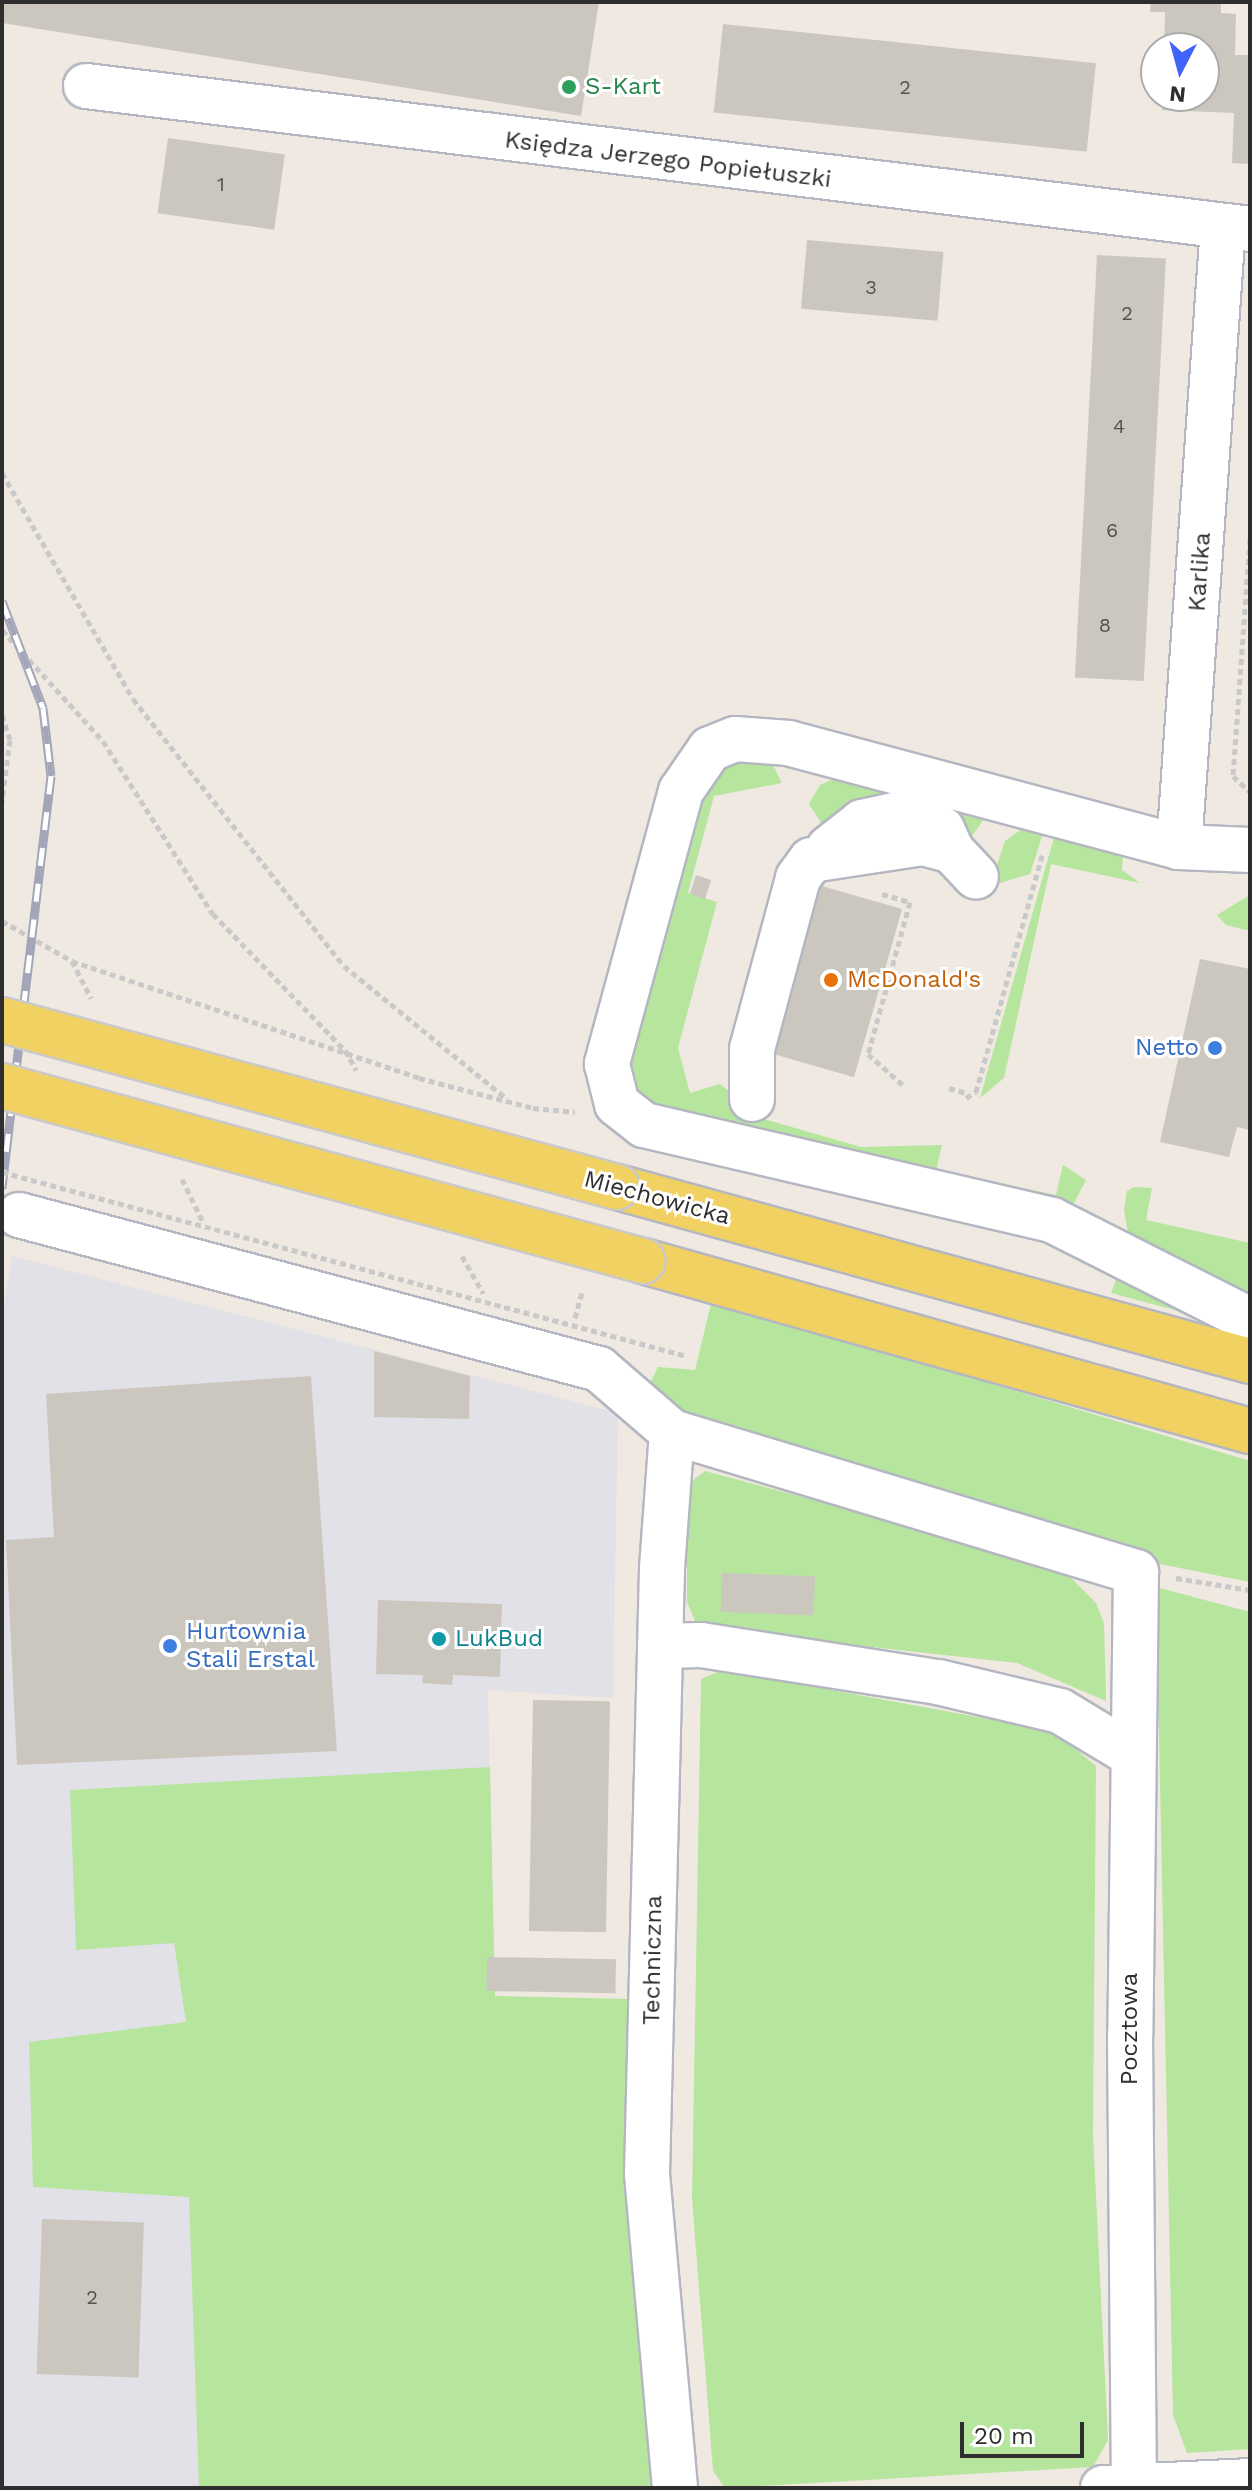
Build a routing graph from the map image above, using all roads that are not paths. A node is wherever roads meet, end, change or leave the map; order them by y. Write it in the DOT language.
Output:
graph roads {
  1 [pos="86,86"];
  2 [pos="1236,228"];
  3 [pos="1179,847"];
  4 [pos="1250,850"];
  5 [pos="964,864"];
  6 [pos="2,1020"];
  7 [pos="2,1086"];
  8 [pos="752,1099"];
  9 [pos="19,1215"];
  10 [pos="1250,1320"];
  11 [pos="1250,1361"];
  12 [pos="1250,1431"];
  13 [pos="672,1432"];
  14 [pos="660,1646"];
  15 [pos="1133,1755"];
  16 [pos="1250,2481"];
  17 [pos="1119,2487"];
  18 [pos="675,2488"];
  1 -- 2 [label="street, Księdza Jerzego Popiełuszki"];
  2 -- 3 [label="street, Karlika"];
  3 -- 4 [label="street"];
  3 -- 10 [label="street"];
  5 -- 8 [label="street"];
  6 -- 11 [label="main road, Miechowicka, bridge"];
  7 -- 12 [label="main road, bridge"];
  9 -- 13 [label="street"];
  13 -- 14 [label="street, Techniczna"];
  13 -- 15 [label="street, Pocztowa"];
  14 -- 15 [label="street"];
  14 -- 18 [label="street, Techniczna"];
  15 -- 17 [label="street, Pocztowa"];
  16 -- 17 [label="street"];
}
